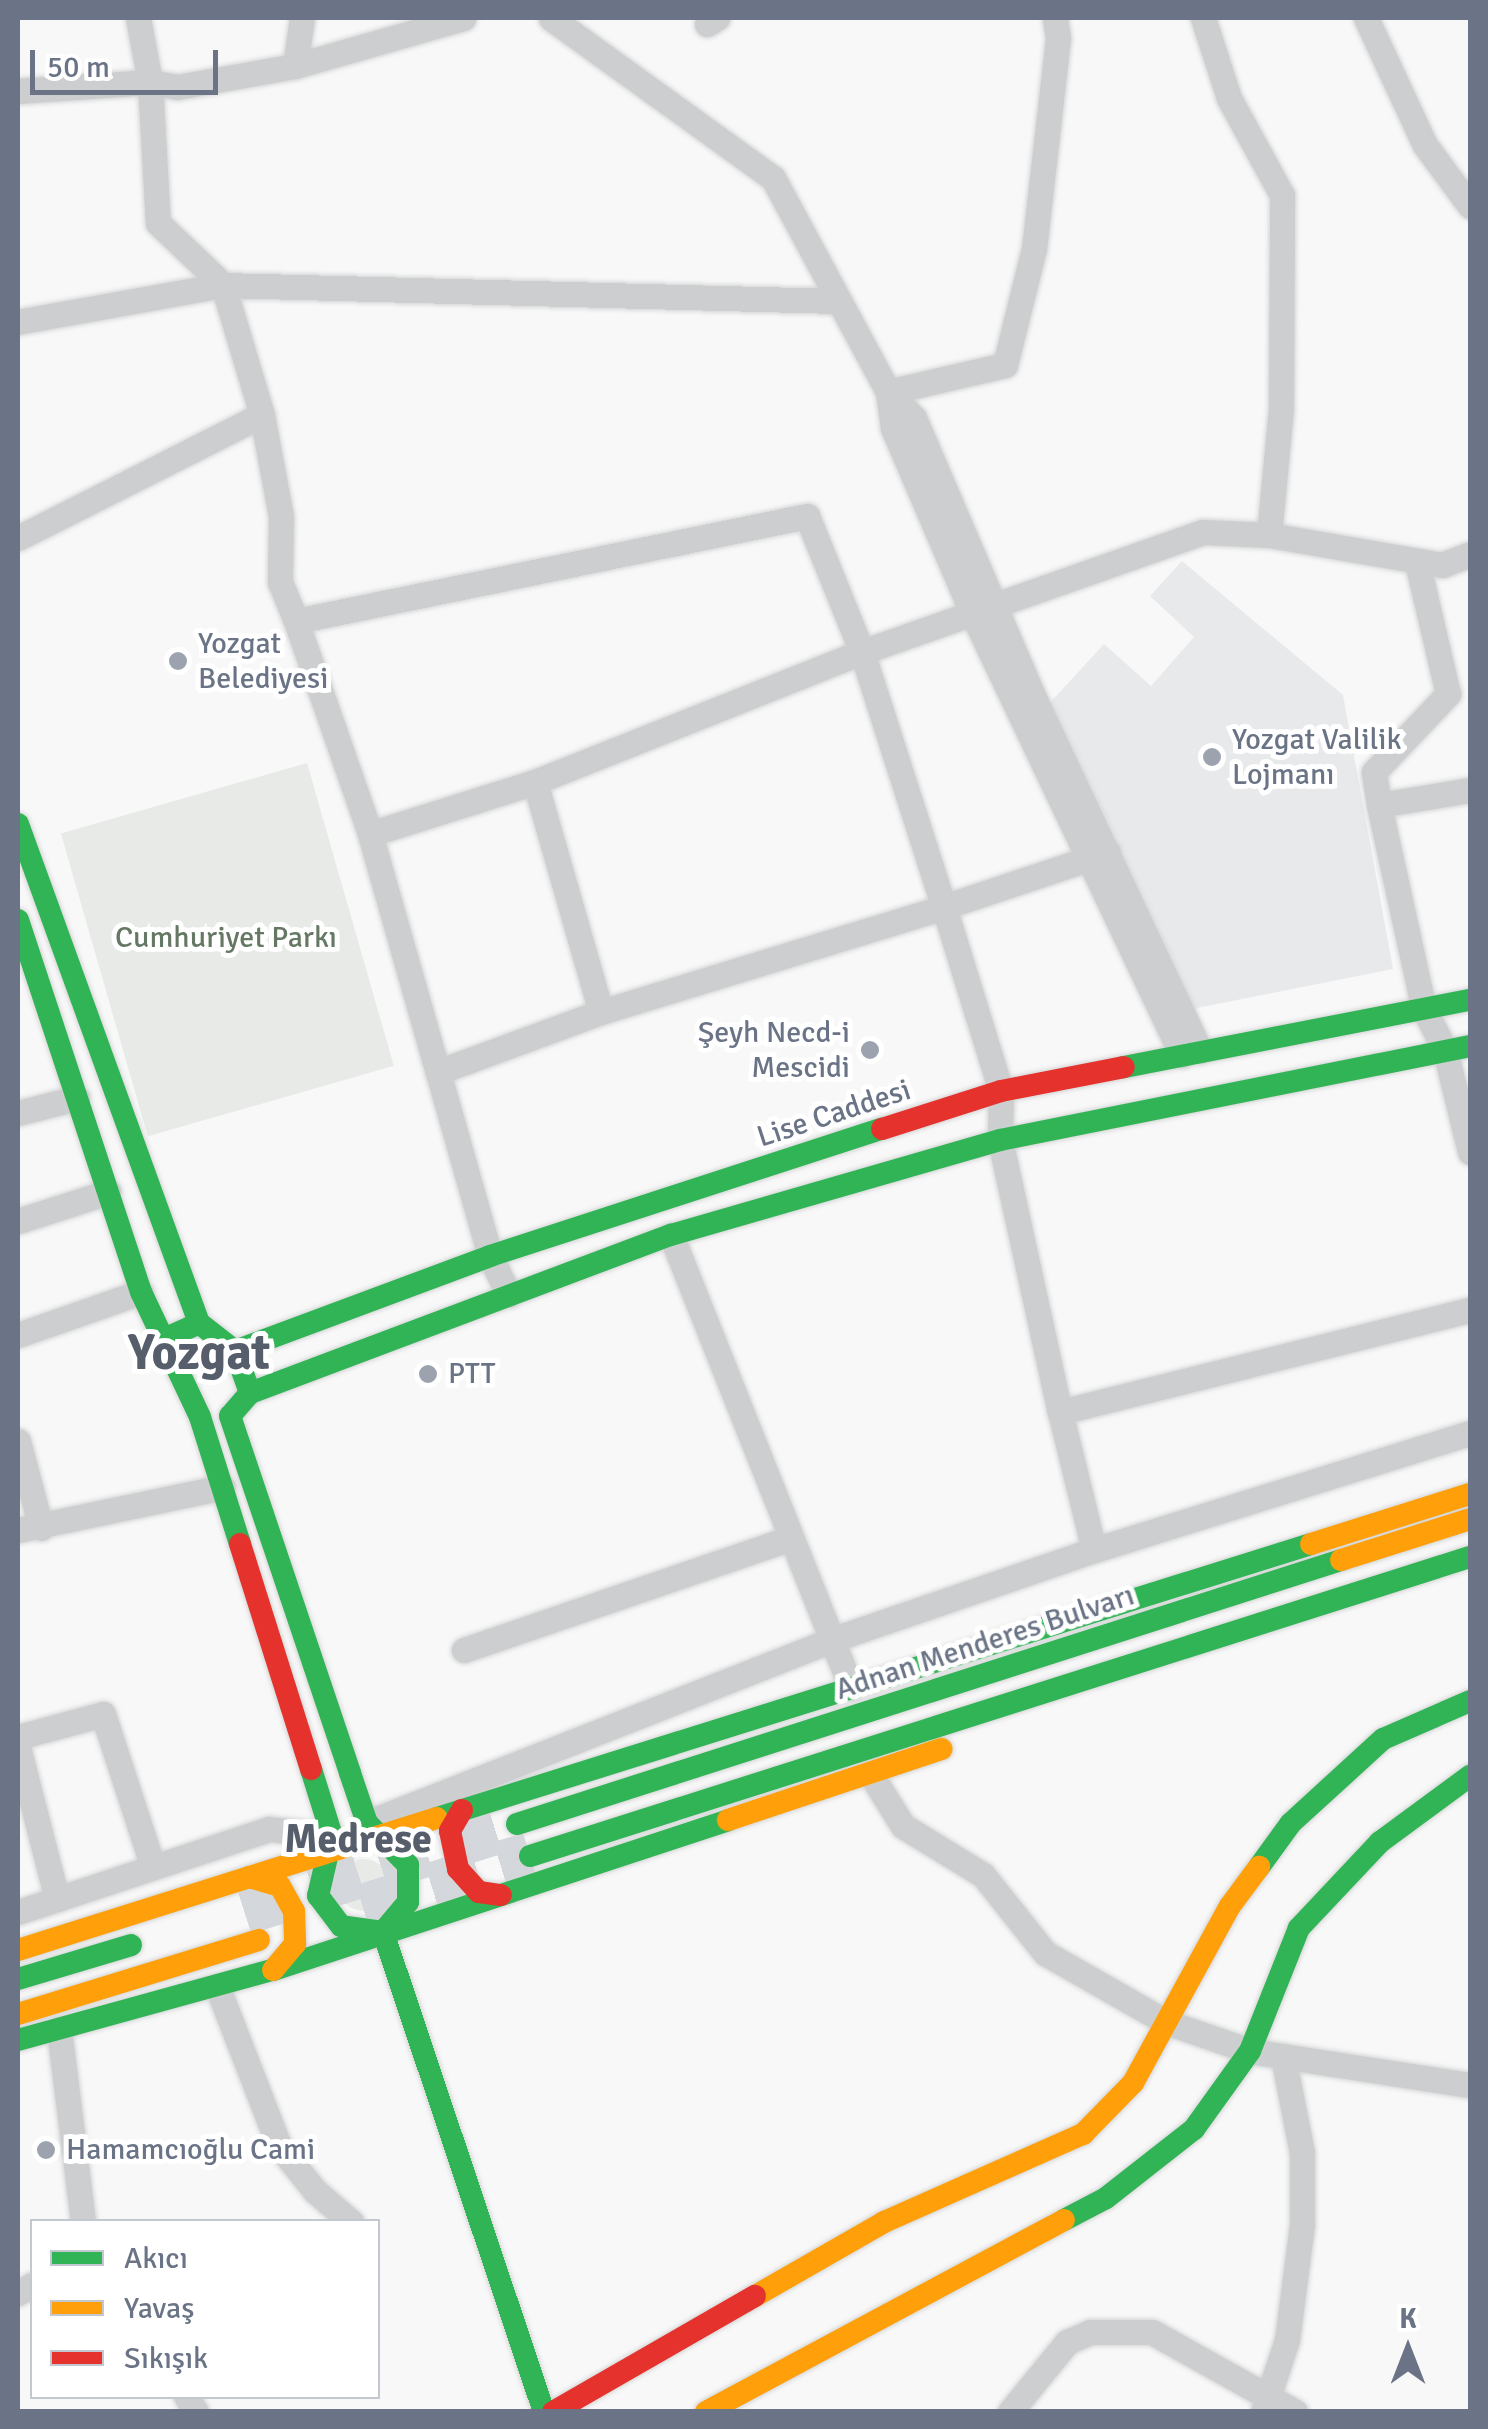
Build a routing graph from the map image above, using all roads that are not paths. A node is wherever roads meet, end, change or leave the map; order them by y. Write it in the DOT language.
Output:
graph roads {
  1 [pos="138,18"];
  2 [pos="302,18"];
  3 [pos="463,18"];
  4 [pos="551,18"];
  5 [pos="1055,18"];
  6 [pos="1203,18"];
  7 [pos="1366,18"];
  8 [pos="295,66"];
  9 [pos="150,82"];
  10 [pos="18,91"];
  11 [pos="1470,206"];
  12 [pos="222,284"];
  13 [pos="837,301"];
  14 [pos="18,322"];
  15 [pos="888,392"];
  16 [pos="262,415"];
  17 [pos="1268,535"];
  18 [pos="18,538"];
  19 [pos="1470,554"];
  20 [pos="1417,562"];
  21 [pos="984,613"];
  22 [pos="296,621"];
  23 [pos="862,652"];
  24 [pos="1459,694"];
  25 [pos="535,782"];
  26 [pos="1470,790"];
  27 [pos="1379,805"];
  28 [pos="18,824"];
  29 [pos="370,834"];
  30 [pos="1099,856"];
  31 [pos="944,907"];
  32 [pos="18,920"];
  33 [pos="22,946"];
  34 [pos="1470,1000"];
  35 [pos="1424,1008"];
  36 [pos="601,1012"];
  37 [pos="1458,1048"];
  38 [pos="1191,1053"];
  39 [pos="438,1072"];
  40 [pos="1001,1091"];
  41 [pos="77,1098"];
  42 [pos="18,1113"];
  43 [pos="1000,1140"];
  44 [pos="1470,1152"];
  45 [pos="108,1192"];
  46 [pos="18,1221"];
  47 [pos="671,1235"];
  48 [pos="490,1256"];
  49 [pos="141,1292"];
  50 [pos="509,1295"];
  51 [pos="1470,1310"];
  52 [pos="199,1323"];
  53 [pos="18,1335"];
  54 [pos="166,1338"];
  55 [pos="235,1350"];
  56 [pos="250,1393"];
  57 [pos="1060,1412"];
  58 [pos="230,1416"];
  59 [pos="200,1417"];
  60 [pos="1470,1433"];
  61 [pos="18,1441"];
  62 [pos="223,1487"];
  63 [pos="1470,1494"];
  64 [pos="1470,1519"];
  65 [pos="29,1529"];
  66 [pos="789,1539"];
  67 [pos="1094,1550"];
  68 [pos="1470,1558"];
  69 [pos="1470,1574"];
  70 [pos="831,1640"];
  71 [pos="464,1650"];
  72 [pos="851,1688"];
  73 [pos="1470,1700"];
  74 [pos="18,1738"];
  75 [pos="18,1747"];
  76 [pos="870,1773"];
  77 [pos="1470,1776"];
  78 [pos="462,1810"];
  79 [pos="518,1824"];
  80 [pos="373,1831"];
  81 [pos="330,1844"];
  82 [pos="530,1856"];
  83 [pos="153,1867"];
  84 [pos="248,1878"];
  85 [pos="501,1896"];
  86 [pos="57,1899"];
  87 [pos="18,1912"];
  88 [pos="382,1932"];
  89 [pos="150,1940"];
  90 [pos="259,1940"];
  91 [pos="18,1950"];
  92 [pos="273,1970"];
  93 [pos="18,1979"];
  94 [pos="217,1986"];
  95 [pos="18,2014"];
  96 [pos="1166,2022"];
  97 [pos="59,2029"];
  98 [pos="18,2040"];
  99 [pos="1250,2051"];
  100 [pos="1283,2056"];
  101 [pos="1470,2084"];
  102 [pos="84,2219"];
  103 [pos="348,2219"];
  104 [pos="1265,2404"];
  105 [pos="544,2412"];
  106 [pos="553,2412"];
  107 [pos="706,2412"];
  108 [pos="1010,2412"];
  109 [pos="1295,2412"];
  1 -- 9 [label="street"];
  2 -- 8 [label="street"];
  3 -- 8 [label="street"];
  4 -- 13 [label="street"];
  5 -- 15 [label="street"];
  6 -- 17 [label="street"];
  7 -- 11 [label="street"];
  8 -- 9 [label="street"];
  9 -- 10 [label="street"];
  9 -- 12 [label="street"];
  12 -- 13 [label="street"];
  12 -- 14 [label="street"];
  12 -- 16 [label="street"];
  13 -- 15 [label="street"];
  15 -- 21 [label="street"];
  16 -- 18 [label="street"];
  16 -- 22 [label="street"];
  17 -- 20 [label="street"];
  17 -- 21 [label="street"];
  19 -- 20 [label="street"];
  20 -- 24 [label="street"];
  21 -- 23 [label="street"];
  21 -- 30 [label="street"];
  22 -- 23 [label="street"];
  22 -- 29 [label="street"];
  23 -- 25 [label="street"];
  23 -- 31 [label="street"];
  24 -- 27 [label="street"];
  25 -- 29 [label="street"];
  25 -- 36 [label="street"];
  26 -- 27 [label="street"];
  27 -- 35 [label="street"];
  28 -- 52 [label="main road"];
  29 -- 39 [label="street"];
  30 -- 31 [label="street"];
  30 -- 38 [label="street"];
  31 -- 36 [label="street"];
  31 -- 40 [label="street"];
  32 -- 33 [label="main road"];
  33 -- 41 [label="main road"];
  34 -- 35 [label="main road, Lise Caddesi"];
  35 -- 37 [label="street"];
  35 -- 38 [label="main road, Lise Caddesi"];
  36 -- 39 [label="street"];
  37 -- 43 [label="main road"];
  37 -- 44 [label="street"];
  38 -- 40 [label="main road, Lise Caddesi"];
  39 -- 48 [label="street"];
  40 -- 43 [label="street"];
  40 -- 48 [label="main road, Lise Caddesi"];
  41 -- 42 [label="street"];
  41 -- 45 [label="main road"];
  43 -- 47 [label="main road"];
  43 -- 57 [label="street"];
  45 -- 46 [label="street"];
  45 -- 49 [label="main road"];
  47 -- 50 [label="main road"];
  47 -- 66 [label="street"];
  48 -- 50 [label="street"];
  48 -- 55 [label="main road, Lise Caddesi"];
  49 -- 53 [label="street"];
  49 -- 54 [label="main road"];
  50 -- 56 [label="main road"];
  51 -- 57 [label="street"];
  52 -- 54 [label="main road"];
  52 -- 55 [label="main road"];
  54 -- 59 [label="main road"];
  55 -- 56 [label="main road"];
  56 -- 58 [label="main road"];
  57 -- 67 [label="street"];
  58 -- 59 [label="main road"];
  58 -- 80 [label="main road"];
  59 -- 62 [label="main road"];
  60 -- 67 [label="street"];
  61 -- 65 [label="street"];
  62 -- 65 [label="street"];
  62 -- 81 [label="main road"];
  63 -- 72 [label="main road"];
  64 -- 79 [label="main road, Adnan Menderes Bulvarı"];
  66 -- 70 [label="street"];
  66 -- 71 [label="street"];
  67 -- 70 [label="street"];
  68 -- 82 [label="main road"];
  69 -- 76 [label="main road"];
  70 -- 72 [label="street"];
  70 -- 80 [label="street"];
  72 -- 78 [label="main road"];
  73 -- 96 [label="main road"];
  74 -- 83 [label="street"];
  75 -- 86 [label="street"];
  76 -- 85 [label="main road"];
  76 -- 96 [label="street"];
  77 -- 99 [label="main road"];
  78 -- 80 [label="main road"];
  78 -- 85 [label="main road"];
  80 -- 81 [label="main road"];
  80 -- 88 [label="main road"];
  81 -- 83 [label="street"];
  81 -- 84 [label="main road"];
  81 -- 88 [label="main road"];
  83 -- 86 [label="street"];
  84 -- 91 [label="main road"];
  84 -- 92 [label="main road"];
  85 -- 88 [label="main road"];
  86 -- 87 [label="street"];
  88 -- 92 [label="main road"];
  88 -- 105 [label="main road"];
  89 -- 93 [label="main road"];
  90 -- 95 [label="main road"];
  92 -- 94 [label="main road"];
  94 -- 97 [label="main road"];
  94 -- 103 [label="street"];
  96 -- 99 [label="street"];
  96 -- 106 [label="main road"];
  97 -- 98 [label="main road"];
  97 -- 102 [label="street"];
  99 -- 100 [label="street"];
  99 -- 107 [label="main road"];
  100 -- 101 [label="street"];
  100 -- 104 [label="street"];
  104 -- 108 [label="street"];
  104 -- 109 [label="street"];
}
